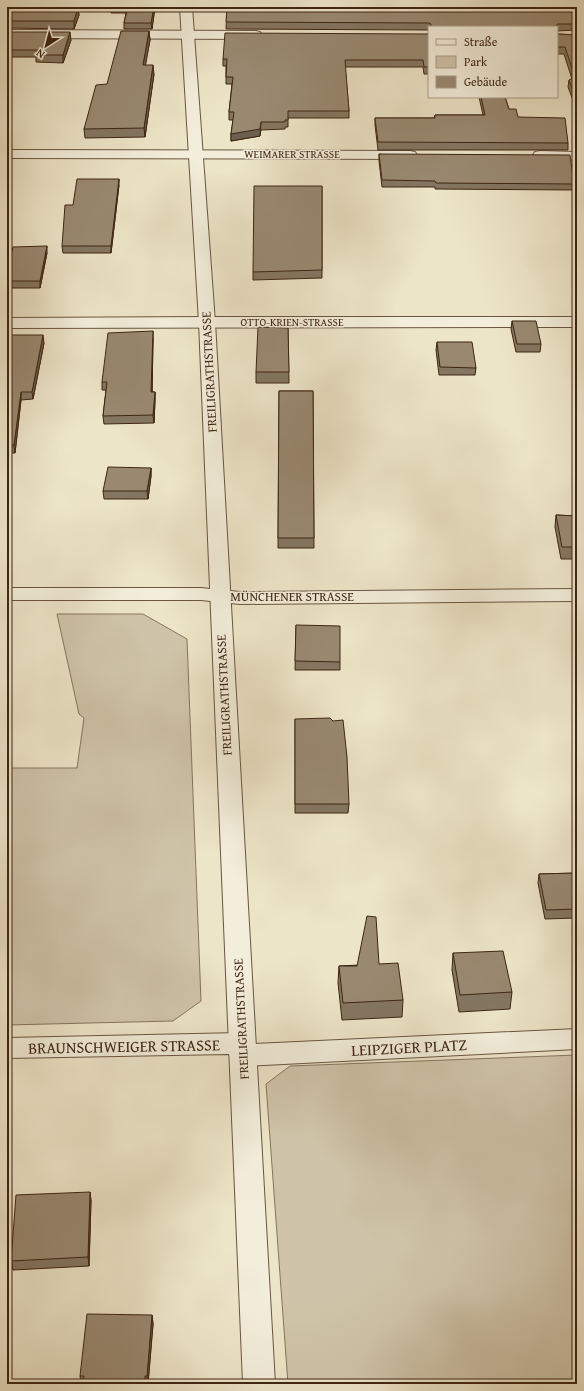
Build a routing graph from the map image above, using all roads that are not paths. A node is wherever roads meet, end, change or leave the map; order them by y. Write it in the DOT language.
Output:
graph roads {
  1 [pos="186,7"];
  2 [pos="7,34"];
  3 [pos="188,35"];
  4 [pos="266,35"];
  5 [pos="7,154"];
  6 [pos="195,154"];
  7 [pos="421,155"];
  8 [pos="527,155"];
  9 [pos="577,156"];
  10 [pos="207,322"];
  11 [pos="577,322"];
  12 [pos="7,323"];
  13 [pos="7,594"];
  14 [pos="219,595"];
  15 [pos="577,595"];
  16 [pos="577,1039"];
  17 [pos="7,1048"];
  18 [pos="242,1049"];
  19 [pos="259,1384"];
  1 -- 3 [label="street, FREILIGRATHSTRASSE"];
  2 -- 3 [label="street"];
  3 -- 4 [label="street"];
  3 -- 6 [label="street, FREILIGRATHSTRASSE"];
  5 -- 6 [label="street, WEIMARER STRASSE"];
  6 -- 7 [label="street, WEIMARER STRASSE"];
  6 -- 10 [label="street, FREILIGRATHSTRASSE"];
  8 -- 9 [label="street"];
  10 -- 11 [label="street, OTTO-KRIEN-STRASSE"];
  10 -- 12 [label="street, OTTO-KRIEN-STRASSE"];
  10 -- 14 [label="street, FREILIGRATHSTRASSE"];
  13 -- 14 [label="street, MÜNCHENER STRASSE"];
  14 -- 15 [label="street, MÜNCHENER STRASSE"];
  14 -- 18 [label="street, FREILIGRATHSTRASSE"];
  16 -- 18 [label="street, LEIPZIGER PLATZ"];
  17 -- 18 [label="street, BRAUNSCHWEIGER STRASSE"];
  18 -- 19 [label="street, FREILIGRATHSTRASSE"];
}
